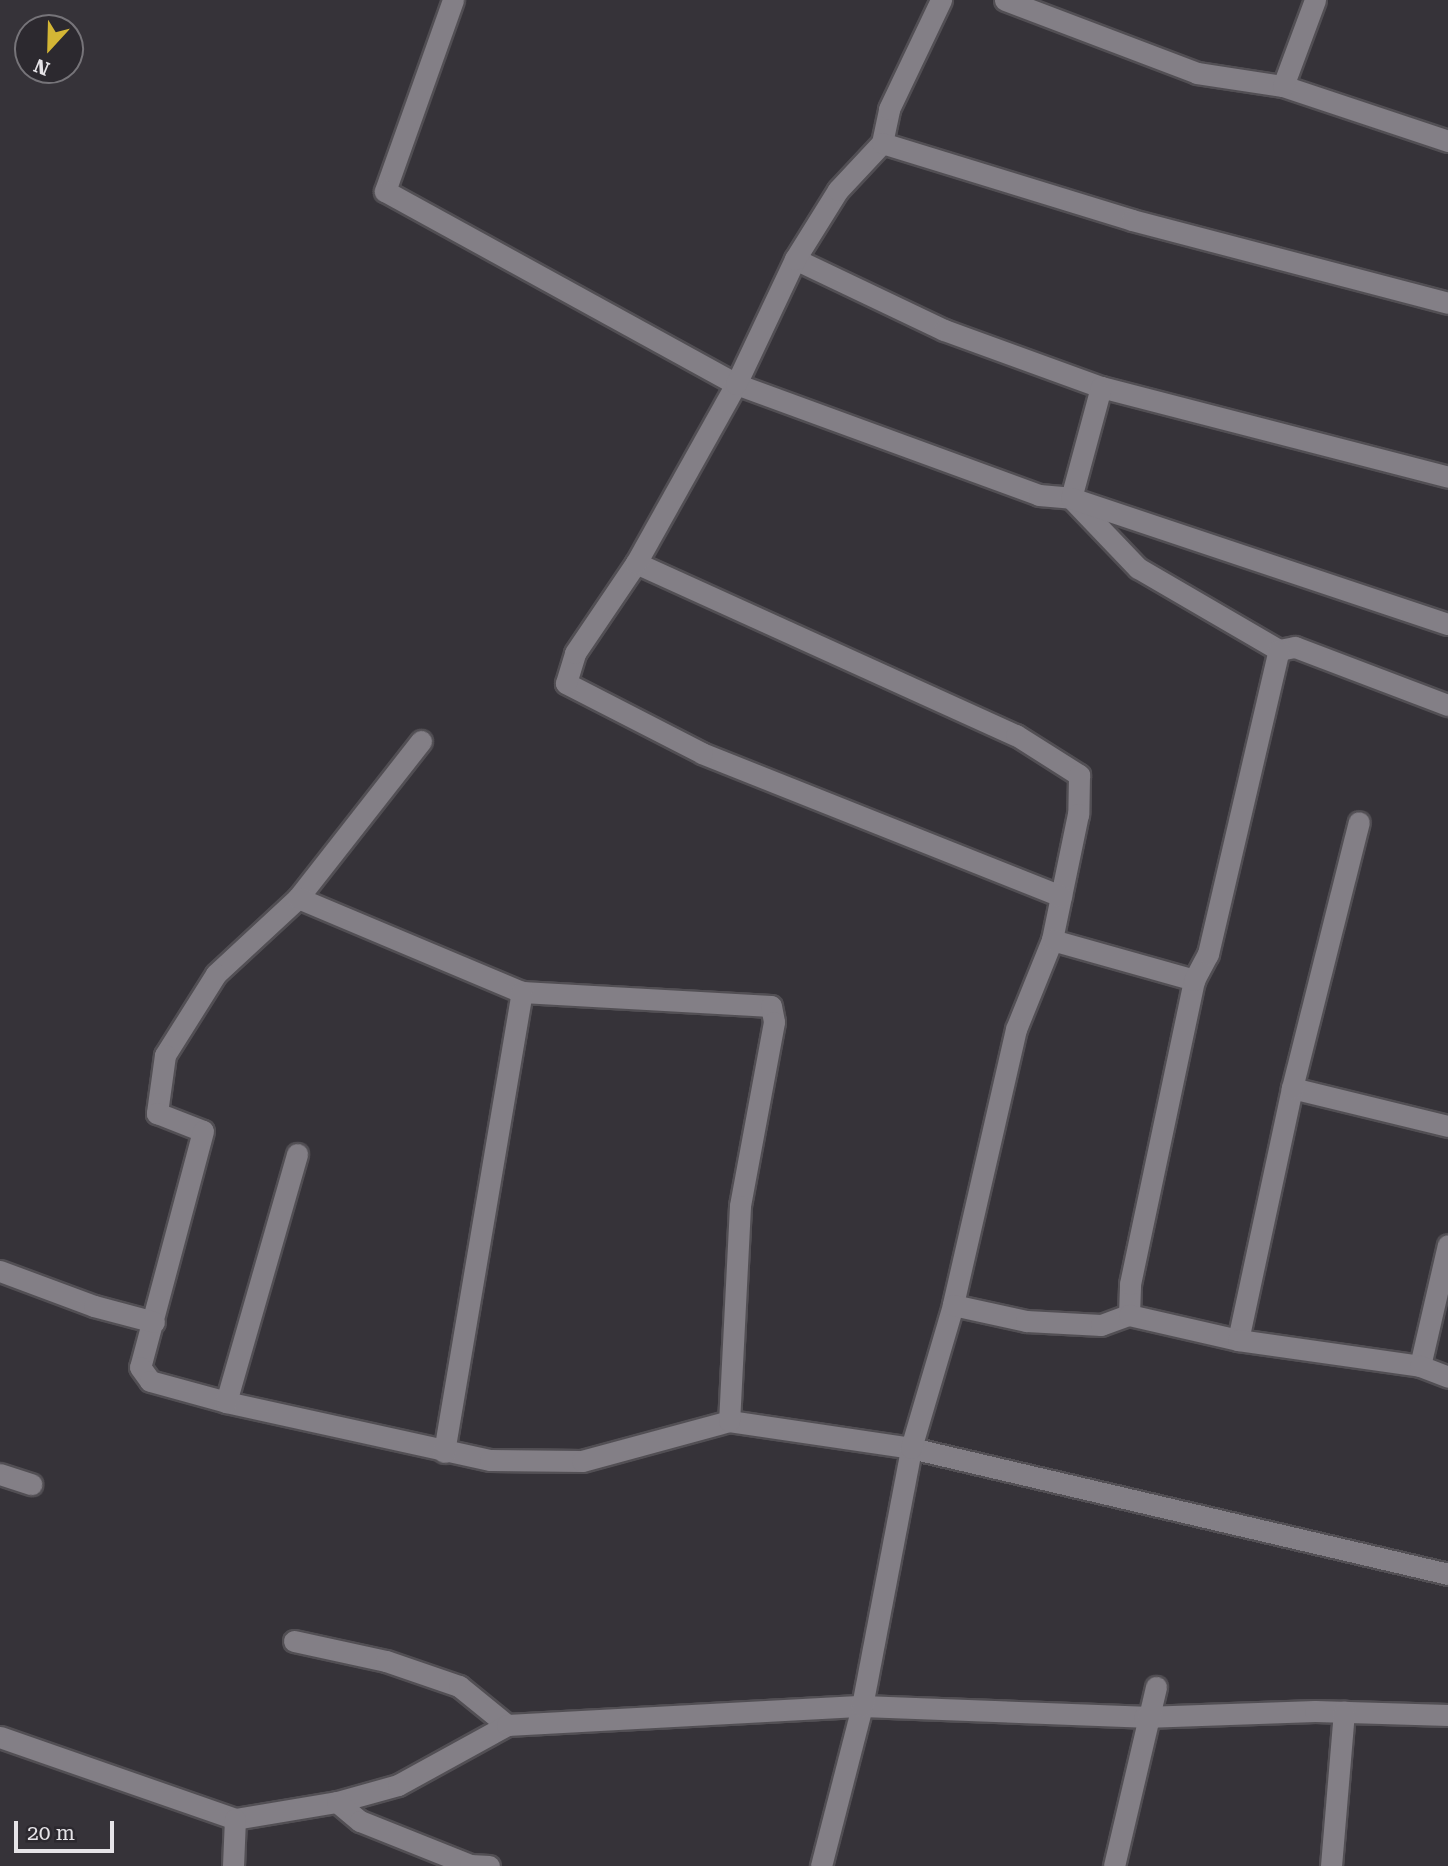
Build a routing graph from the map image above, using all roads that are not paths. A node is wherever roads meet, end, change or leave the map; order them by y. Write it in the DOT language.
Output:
graph roads {
  1 [pos="453,0"];
  2 [pos="941,0"];
  3 [pos="1005,0"];
  4 [pos="1315,0"];
  5 [pos="1283,86"];
  6 [pos="1448,141"];
  7 [pos="882,143"];
  8 [pos="795,260"];
  9 [pos="1448,303"];
  10 [pos="736,384"];
  11 [pos="1101,387"];
  12 [pos="1448,477"];
  13 [pos="1071,499"];
  14 [pos="636,563"];
  15 [pos="1448,624"];
  16 [pos="1279,650"];
  17 [pos="1448,705"];
  18 [pos="421,741"];
  19 [pos="1359,821"];
  20 [pos="1061,896"];
  21 [pos="298,898"];
  22 [pos="1052,940"];
  23 [pos="1195,980"];
  24 [pos="522,992"];
  25 [pos="1292,1088"];
  26 [pos="1448,1126"];
  27 [pos="297,1154"];
  28 [pos="1448,1245"];
  29 [pos="0,1271"];
  30 [pos="953,1305"];
  31 [pos="1129,1315"];
  32 [pos="154,1322"];
  33 [pos="1238,1340"];
  34 [pos="1420,1366"];
  35 [pos="1448,1377"];
  36 [pos="226,1402"];
  37 [pos="729,1421"];
  38 [pos="911,1448"];
  39 [pos="444,1452"];
  40 [pos="0,1474"];
  41 [pos="31,1484"];
  42 [pos="1448,1573"];
  43 [pos="293,1641"];
  44 [pos="1156,1687"];
  45 [pos="862,1706"];
  46 [pos="1344,1712"];
  47 [pos="1448,1716"];
  48 [pos="1149,1717"];
  49 [pos="507,1725"];
  50 [pos="0,1737"];
  51 [pos="337,1802"];
  52 [pos="235,1819"];
  53 [pos="1336,1865"];
  54 [pos="233,1866"];
  55 [pos="470,1866"];
  56 [pos="489,1866"];
  57 [pos="821,1866"];
  58 [pos="1114,1866"];
  1 -- 10 [label="street"];
  2 -- 7 [label="street"];
  3 -- 5 [label="street"];
  4 -- 5 [label="street"];
  5 -- 6 [label="street"];
  7 -- 8 [label="street"];
  7 -- 9 [label="street"];
  8 -- 10 [label="street"];
  8 -- 11 [label="street"];
  10 -- 13 [label="street"];
  10 -- 14 [label="street"];
  11 -- 12 [label="street"];
  11 -- 13 [label="street"];
  13 -- 15 [label="street"];
  13 -- 16 [label="street"];
  14 -- 20 [label="street"];
  14 -- 20 [label="street"];
  16 -- 17 [label="street"];
  16 -- 23 [label="street"];
  18 -- 21 [label="street"];
  19 -- 25 [label="street"];
  20 -- 22 [label="street"];
  21 -- 24 [label="street"];
  21 -- 32 [label="street"];
  22 -- 23 [label="street"];
  22 -- 30 [label="street"];
  23 -- 31 [label="street"];
  24 -- 37 [label="street"];
  24 -- 39 [label="street"];
  25 -- 26 [label="street"];
  25 -- 33 [label="street"];
  27 -- 36 [label="street"];
  28 -- 34 [label="street"];
  29 -- 32 [label="street"];
  30 -- 31 [label="street"];
  30 -- 38 [label="street"];
  31 -- 33 [label="street"];
  32 -- 36 [label="street"];
  33 -- 34 [label="street"];
  34 -- 35 [label="street"];
  36 -- 39 [label="street"];
  37 -- 38 [label="street"];
  37 -- 39 [label="street"];
  38 -- 42 [label="street"];
  38 -- 45 [label="street"];
  40 -- 41 [label="street"];
  43 -- 49 [label="street"];
  44 -- 48 [label="street"];
  45 -- 48 [label="street"];
  45 -- 49 [label="street"];
  45 -- 57 [label="street"];
  46 -- 47 [label="street"];
  46 -- 48 [label="street"];
  46 -- 53 [label="street"];
  48 -- 58 [label="street"];
  49 -- 51 [label="street"];
  50 -- 52 [label="street"];
  51 -- 52 [label="street"];
  51 -- 55 [label="street"];
  52 -- 54 [label="street"];
  55 -- 56 [label="street"];
}
